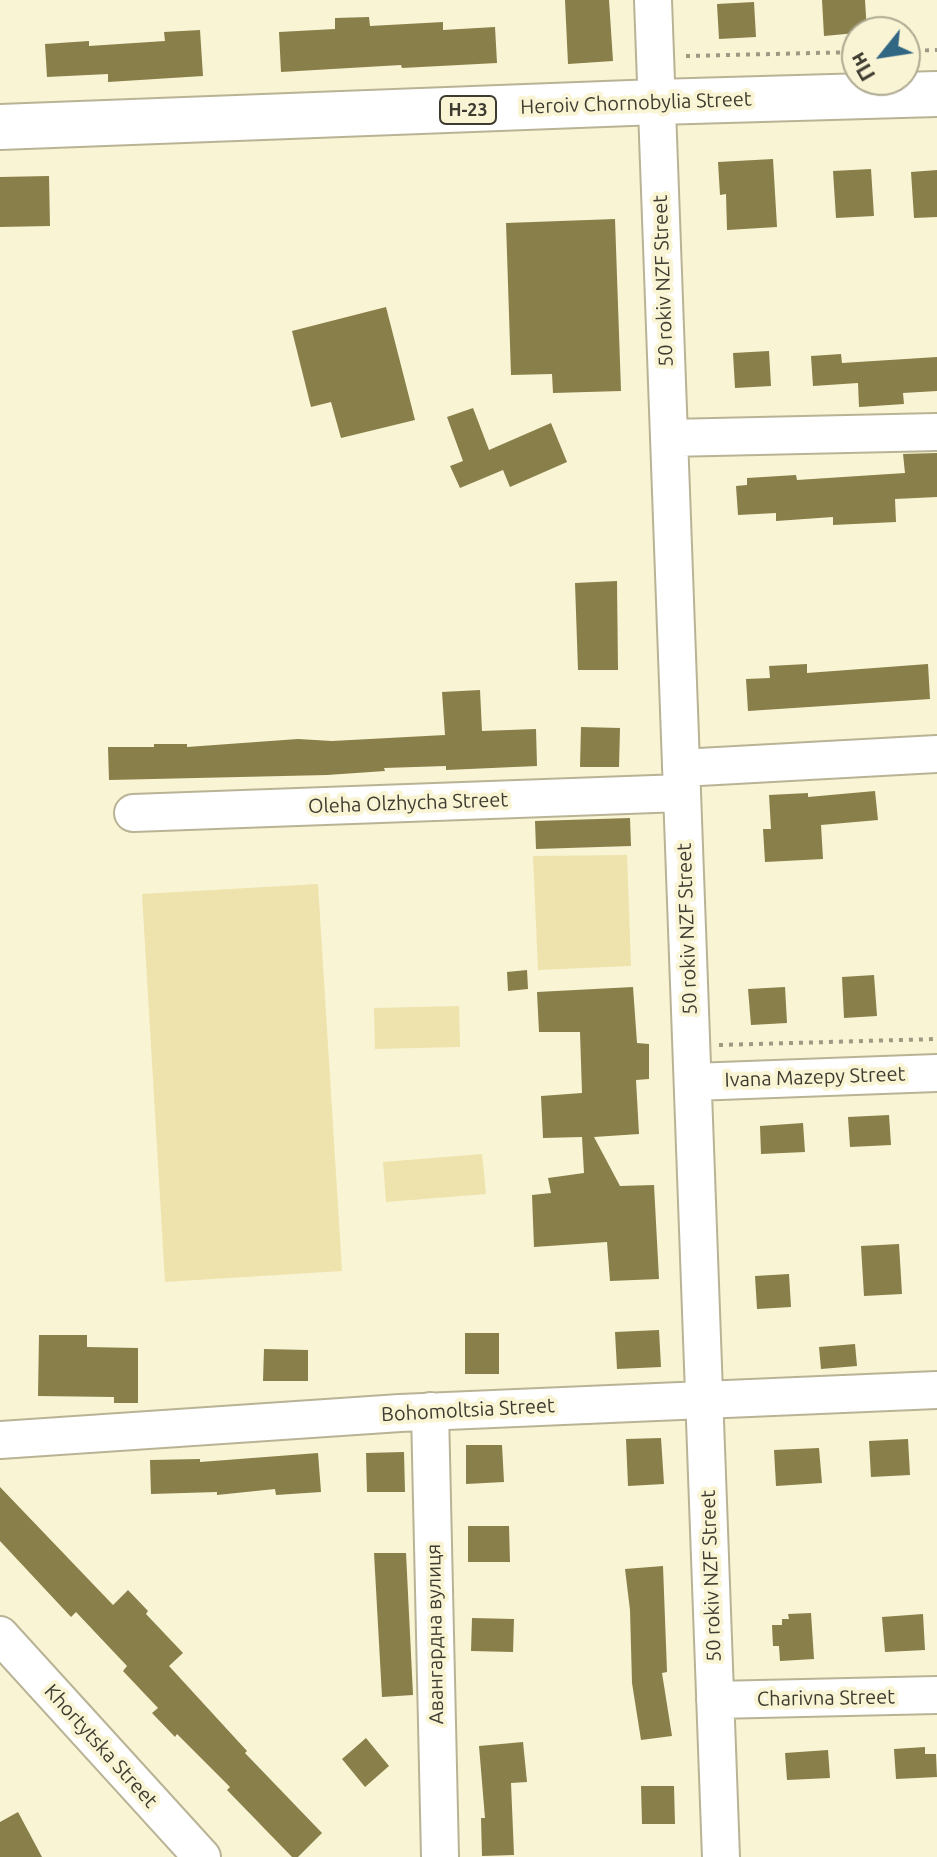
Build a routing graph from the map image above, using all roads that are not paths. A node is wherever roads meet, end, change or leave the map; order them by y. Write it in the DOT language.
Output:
graph roads {
  1 [pos="653,0"];
  2 [pos="937,94"];
  3 [pos="657,102"];
  4 [pos="0,127"];
  5 [pos="937,432"];
  6 [pos="669,438"];
  7 [pos="937,754"];
  8 [pos="682,780"];
  9 [pos="133,813"];
  10 [pos="937,1073"];
  11 [pos="693,1082"];
  12 [pos="937,1390"];
  13 [pos="704,1399"];
  14 [pos="430,1411"];
  15 [pos="0,1440"];
  16 [pos="0,1635"];
  17 [pos="937,1695"];
  18 [pos="715,1700"];
  19 [pos="202,1857"];
  20 [pos="440,1857"];
  21 [pos="721,1857"];
  1 -- 3 [label="street, 50 rokiv NZF Street"];
  2 -- 3 [label="main road, Heroiv Chornobylia Street / Н-23"];
  3 -- 4 [label="main road, Heroiv Chornobylia Street / Н-23"];
  3 -- 6 [label="street, 50 rokiv NZF Street"];
  5 -- 6 [label="street"];
  6 -- 8 [label="street, 50 rokiv NZF Street"];
  7 -- 8 [label="street, Oleha Olzhycha Street"];
  8 -- 9 [label="street, Oleha Olzhycha Street"];
  8 -- 11 [label="street, 50 rokiv NZF Street"];
  10 -- 11 [label="street, Ivana Mazepy Street"];
  11 -- 13 [label="street, 50 rokiv NZF Street"];
  12 -- 13 [label="street, Bohomoltsia Street"];
  13 -- 14 [label="street, Bohomoltsia Street"];
  13 -- 18 [label="street, 50 rokiv NZF Street"];
  14 -- 15 [label="street, Bohomoltsia Street"];
  14 -- 20 [label="street, Авангардна вулиця"];
  16 -- 19 [label="street, Khortytska Street"];
  17 -- 18 [label="street, Charivna Street"];
  18 -- 21 [label="street, 50 rokiv NZF Street"];
}
